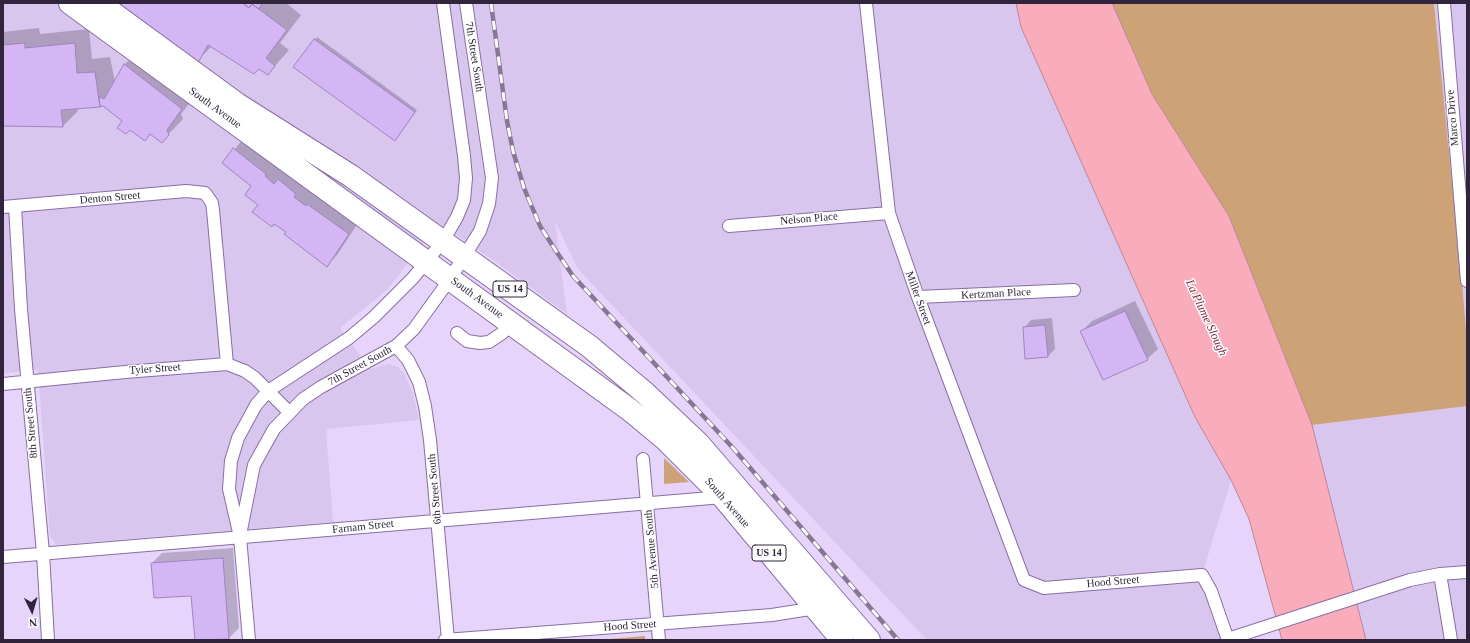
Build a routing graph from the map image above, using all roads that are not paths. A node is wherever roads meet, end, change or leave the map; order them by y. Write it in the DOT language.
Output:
graph roads {
  1 [pos="70,3"];
  2 [pos="99,3"];
  3 [pos="443,3"];
  4 [pos="466,3"];
  5 [pos="866,3"];
  6 [pos="1444,3"];
  7 [pos="9,207"];
  8 [pos="889,213"];
  9 [pos="729,226"];
  10 [pos="443,241"];
  11 [pos="464,257"];
  12 [pos="426,262"];
  13 [pos="450,278"];
  14 [pos="1467,281"];
  15 [pos="1074,290"];
  16 [pos="918,297"];
  17 [pos="512,324"];
  18 [pos="457,333"];
  19 [pos="396,346"];
  20 [pos="227,364"];
  21 [pos="28,381"];
  22 [pos="3,384"];
  23 [pos="268,391"];
  24 [pos="290,412"];
  25 [pos="643,458"];
  26 [pos="723,497"];
  27 [pos="648,504"];
  28 [pos="438,520"];
  29 [pos="240,537"];
  30 [pos="43,553"];
  31 [pos="3,557"];
  32 [pos="1467,572"];
  33 [pos="1440,574"];
  34 [pos="1024,580"];
  35 [pos="816,608"];
  36 [pos="658,624"];
  37 [pos="48,640"];
  38 [pos="249,640"];
  39 [pos="445,640"];
  40 [pos="448,640"];
  41 [pos="659,640"];
  42 [pos="842,640"];
  43 [pos="869,640"];
  44 [pos="1228,640"];
  45 [pos="1451,640"];
  1 -- 12 [label="highway, South Avenue / US 14"];
  2 -- 10 [label="highway, South Avenue / US 14"];
  3 -- 10 [label="street, 7th Street South"];
  4 -- 11 [label="street, 7th Street South"];
  5 -- 8 [label="street, Miller Street"];
  6 -- 14 [label="street, Marco Drive"];
  7 -- 20 [label="street, Denton Street"];
  7 -- 21 [label="street, 8th Street South"];
  8 -- 9 [label="street, Nelson Place"];
  8 -- 16 [label="street, Miller Street"];
  10 -- 11 [label="highway, South Avenue / US 14"];
  10 -- 12 [label="street, 7th Street South"];
  11 -- 13 [label="street, 7th Street South"];
  11 -- 43 [label="highway, South Avenue / US 14"];
  12 -- 13 [label="highway, South Avenue / US 14"];
  12 -- 23 [label="street, 7th Street South"];
  13 -- 17 [label="highway, South Avenue / US 14"];
  13 -- 19 [label="street, 7th Street South"];
  15 -- 16 [label="street, Kertzman Place"];
  16 -- 34 [label="street, Miller Street"];
  17 -- 18 [label="street"];
  17 -- 26 [label="highway, South Avenue / US 14"];
  19 -- 24 [label="street, 7th Street South"];
  19 -- 28 [label="street, 6th Street South"];
  20 -- 21 [label="street, Tyler Street"];
  20 -- 23 [label="street, Tyler Street"];
  21 -- 22 [label="street, Tyler Street"];
  21 -- 30 [label="street, 8th Street South"];
  23 -- 24 [label="street, Tyler Street"];
  23 -- 29 [label="street, 7th Street South"];
  24 -- 29 [label="street, 7th Street South"];
  25 -- 27 [label="street, 5th Avenue South"];
  26 -- 27 [label="street, Farnam Street"];
  26 -- 35 [label="highway, South Avenue / US 14"];
  27 -- 28 [label="street, Farnam Street"];
  27 -- 36 [label="street, 5th Avenue South"];
  28 -- 29 [label="street, Farnam Street"];
  28 -- 40 [label="street, 6th Street South"];
  29 -- 30 [label="street, Farnam Street"];
  29 -- 38 [label="street, 7th Street South"];
  30 -- 31 [label="street, Farnam Street"];
  30 -- 37 [label="street, 8th Street South"];
  32 -- 33 [label="street"];
  33 -- 44 [label="street"];
  33 -- 45 [label="street"];
  34 -- 44 [label="street, Hood Street"];
  35 -- 36 [label="street, Hood Street"];
  35 -- 42 [label="highway, South Avenue / US 14"];
  36 -- 40 [label="street, Hood Street"];
  36 -- 41 [label="street, 5th Avenue South"];
  39 -- 40 [label="street, Hood Street"];
}
